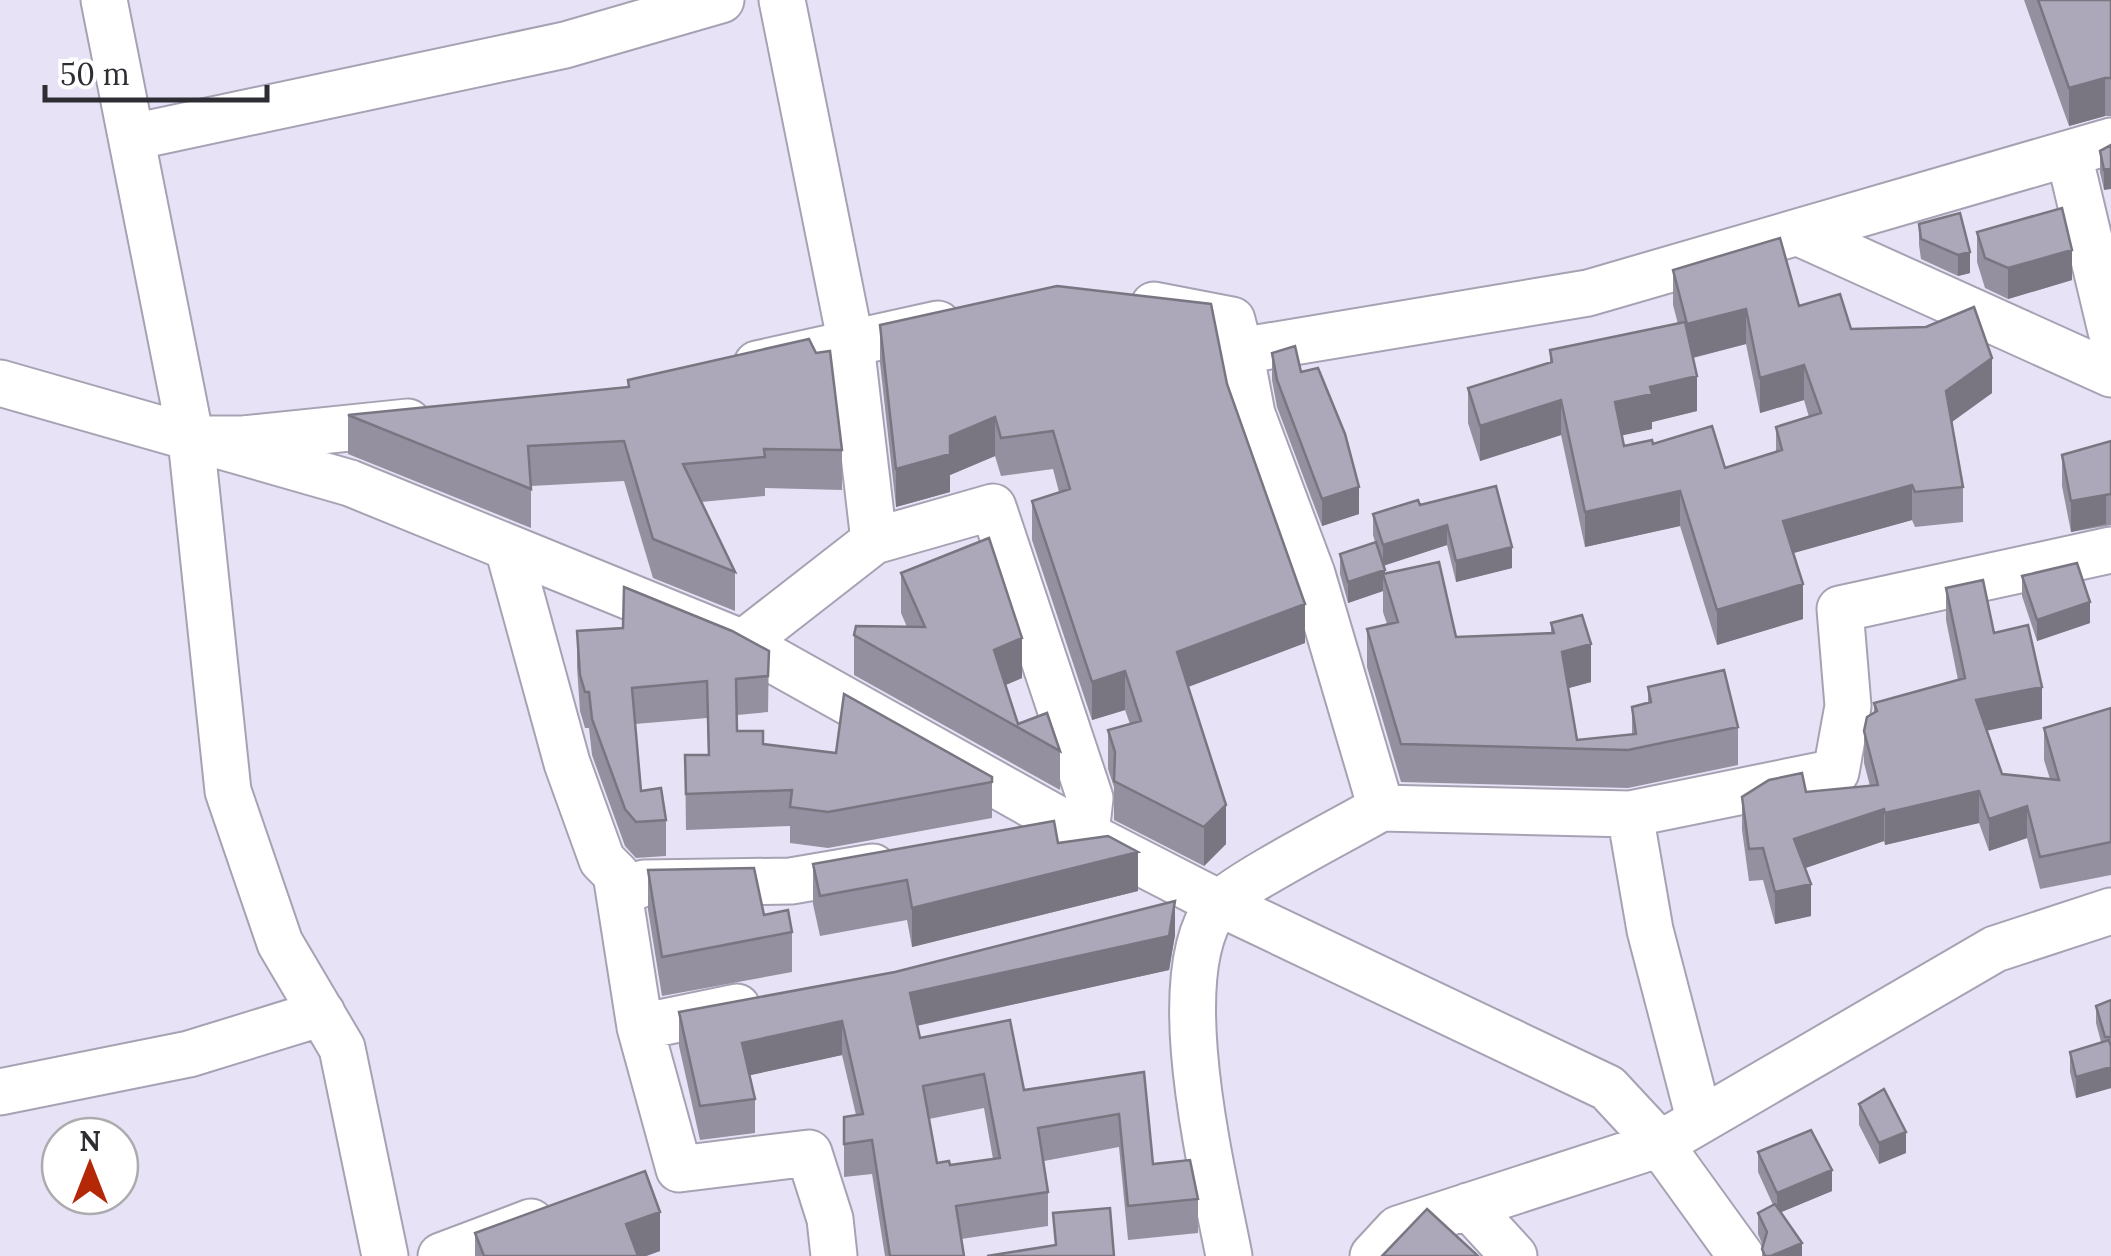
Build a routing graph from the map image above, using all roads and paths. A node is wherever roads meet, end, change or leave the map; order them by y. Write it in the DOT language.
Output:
graph roads {
  1 [pos="104,0"];
  2 [pos="721,0"];
  3 [pos="782,0"];
  4 [pos="133,137"];
  5 [pos="2090,148"];
  6 [pos="1799,233"];
  7 [pos="1112,302"];
  8 [pos="980,315"];
  9 [pos="2111,331"];
  10 [pos="851,344"];
  11 [pos="1240,351"];
  12 [pos="719,372"];
  13 [pos="2111,374"];
  14 [pos="0,383"];
  15 [pos="454,416"];
  16 [pos="191,439"];
  17 [pos="874,541"];
  18 [pos="508,548"];
  19 [pos="2111,550"];
  20 [pos="743,643"];
  21 [pos="1380,808"];
  22 [pos="1630,814"];
  23 [pos="1082,832"];
  24 [pos="1021,840"];
  25 [pos="907,861"];
  26 [pos="619,893"];
  27 [pos="1204,895"];
  28 [pos="2111,911"];
  29 [pos="1152,914"];
  30 [pos="784,998"];
  31 [pos="322,1013"];
  32 [pos="640,1028"];
  33 [pos="0,1092"];
  34 [pos="1699,1118"];
  35 [pos="1660,1144"];
  36 [pos="1468,1206"];
  37 [pos="570,1207"];
  38 [pos="385,1256"];
  39 [pos="441,1256"];
  40 [pos="834,1256"];
  41 [pos="1229,1256"];
  42 [pos="1373,1256"];
  43 [pos="1514,1256"];
  44 [pos="1740,1256"];
  1 -- 4 [label="street"];
  2 -- 4 [label="street"];
  3 -- 10 [label="street"];
  4 -- 16 [label="street"];
  5 -- 6 [label="street"];
  5 -- 9 [label="street"];
  6 -- 11 [label="street"];
  6 -- 13 [label="street"];
  7 -- 11 [label="street"];
  8 -- 10 [label="street"];
  10 -- 12 [label="street"];
  10 -- 17 [label="street"];
  11 -- 21 [label="street"];
  14 -- 16 [label="street"];
  15 -- 16 [label="street"];
  16 -- 18 [label="street"];
  16 -- 31 [label="street"];
  17 -- 20 [label="street"];
  17 -- 23 [label="street"];
  18 -- 20 [label="street"];
  18 -- 26 [label="street"];
  19 -- 22 [label="street"];
  20 -- 23 [label="street"];
  21 -- 22 [label="street"];
  21 -- 27 [label="street"];
  22 -- 34 [label="street"];
  23 -- 24 [label="street"];
  23 -- 27 [label="street"];
  25 -- 26 [label="street"];
  26 -- 32 [label="street"];
  27 -- 29 [label="street"];
  27 -- 35 [label="street"];
  27 -- 41 [label="street"];
  28 -- 34 [label="street"];
  30 -- 32 [label="street"];
  31 -- 33 [label="street"];
  31 -- 38 [label="street"];
  32 -- 40 [label="street"];
  34 -- 35 [label="street"];
  35 -- 36 [label="street"];
  35 -- 44 [label="street"];
  36 -- 42 [label="street"];
  36 -- 43 [label="street"];
  37 -- 39 [label="street"];
}
